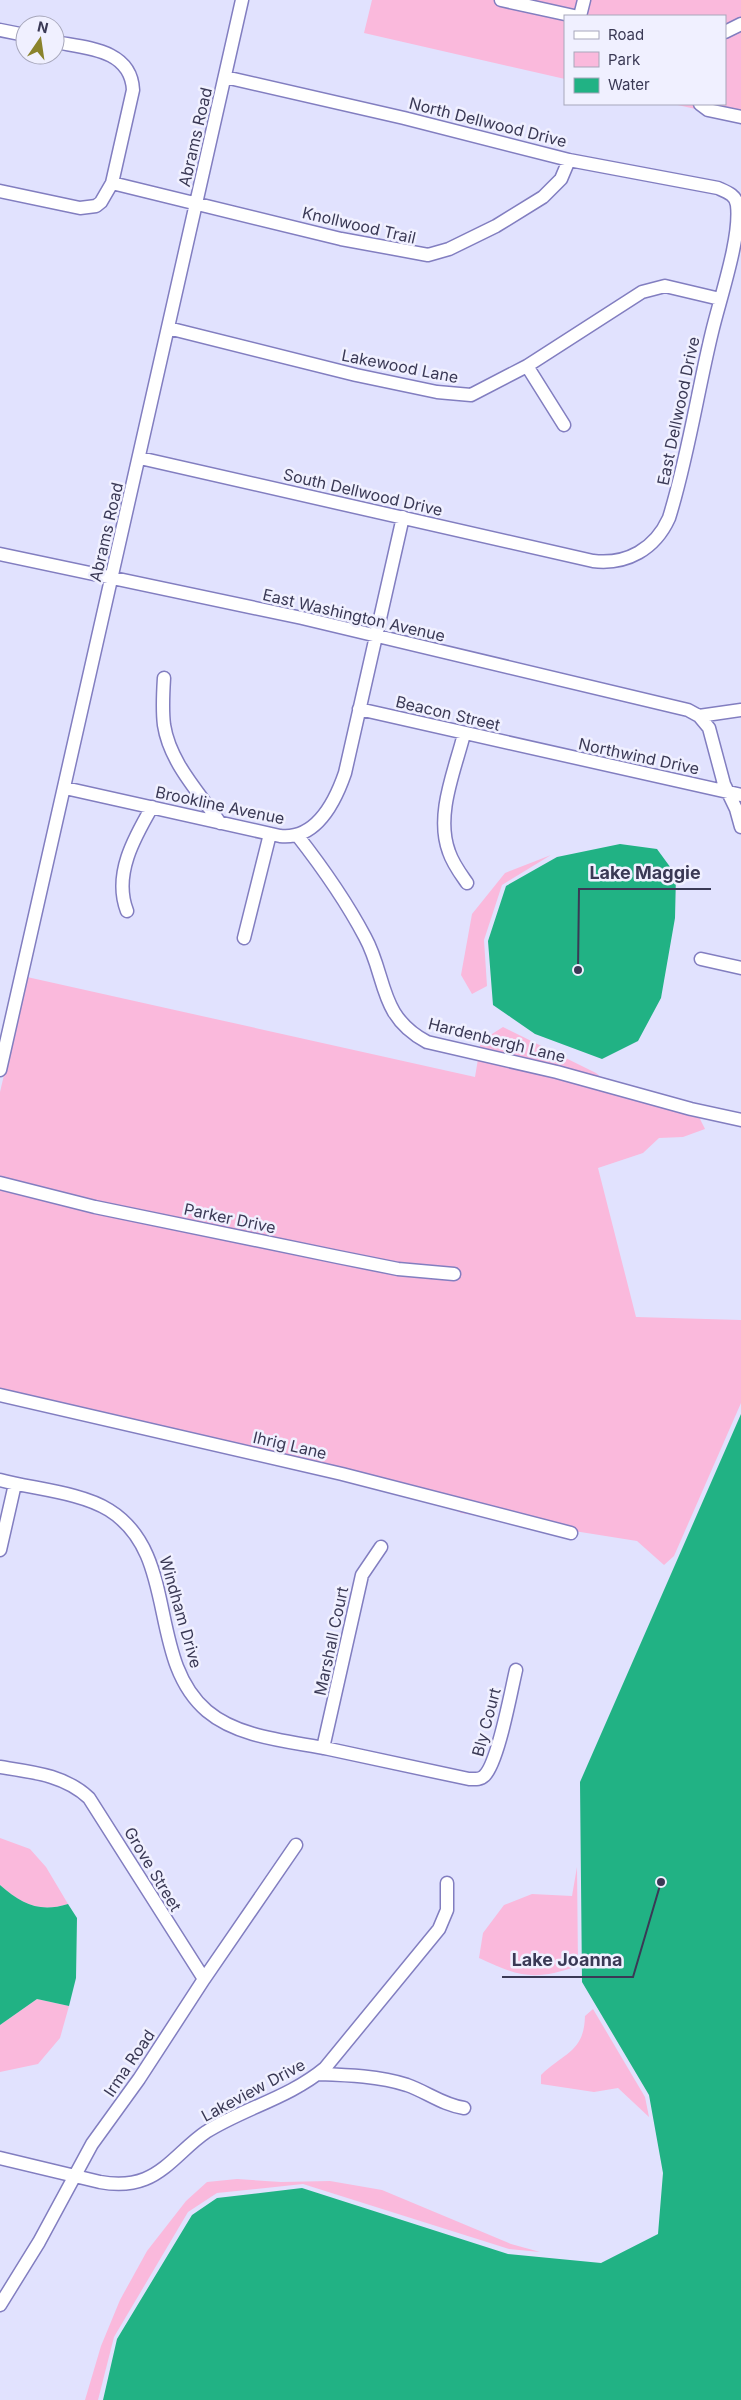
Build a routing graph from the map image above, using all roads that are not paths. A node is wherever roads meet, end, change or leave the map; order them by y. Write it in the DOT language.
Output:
graph roads {
  1 [pos="242,0"];
  2 [pos="501,0"];
  3 [pos="584,0"];
  4 [pos="569,15"];
  5 [pos="580,15"];
  6 [pos="741,24"];
  7 [pos="0,30"];
  8 [pos="726,32"];
  9 [pos="15,34"];
  10 [pos="65,44"];
  11 [pos="225,77"];
  12 [pos="701,105"];
  13 [pos="741,116"];
  14 [pos="569,160"];
  15 [pos="112,184"];
  16 [pos="2,192"];
  17 [pos="196,204"];
  18 [pos="737,204"];
  19 [pos="720,299"];
  20 [pos="168,328"];
  21 [pos="527,366"];
  22 [pos="564,425"];
  23 [pos="140,458"];
  24 [pos="403,517"];
  25 [pos="0,554"];
  26 [pos="578,558"];
  27 [pos="111,579"];
  28 [pos="376,636"];
  29 [pos="164,678"];
  30 [pos="359,709"];
  31 [pos="741,710"];
  32 [pos="699,716"];
  33 [pos="464,734"];
  34 [pos="530,749"];
  35 [pos="65,788"];
  36 [pos="727,792"];
  37 [pos="741,795"];
  38 [pos="152,807"];
  39 [pos="220,823"];
  40 [pos="741,827"];
  41 [pos="270,834"];
  42 [pos="297,835"];
  43 [pos="467,883"];
  44 [pos="126,911"];
  45 [pos="244,938"];
  46 [pos="701,959"];
  47 [pos="741,968"];
  48 [pos="0,1070"];
  49 [pos="741,1120"];
  50 [pos="0,1183"];
  51 [pos="454,1274"];
  52 [pos="0,1395"];
  53 [pos="0,1480"];
  54 [pos="15,1484"];
  55 [pos="571,1533"];
  56 [pos="381,1547"];
  57 [pos="0,1550"];
  58 [pos="516,1670"];
  59 [pos="323,1748"];
  60 [pos="0,1767"];
  61 [pos="480,1778"];
  62 [pos="296,1846"];
  63 [pos="447,1884"];
  64 [pos="204,1979"];
  65 [pos="318,2074"];
  66 [pos="464,2108"];
  67 [pos="0,2158"];
  68 [pos="74,2175"];
  69 [pos="0,2305"];
  1 -- 11 [label="street, Abrams Road"];
  2 -- 4 [label="street"];
  3 -- 5 [label="street"];
  6 -- 8 [label="street"];
  7 -- 9 [label="street"];
  10 -- 15 [label="street"];
  11 -- 14 [label="street, North Dellwood Drive"];
  11 -- 17 [label="street, Abrams Road"];
  12 -- 13 [label="street"];
  14 -- 17 [label="street, Knollwood Trail"];
  14 -- 18 [label="street, North Dellwood Drive"];
  15 -- 16 [label="street"];
  15 -- 17 [label="street, Knollwood Trail"];
  17 -- 20 [label="street, Abrams Road"];
  18 -- 19 [label="street, East Dellwood Drive"];
  19 -- 21 [label="street, Lakewood Lane"];
  19 -- 26 [label="street, East Dellwood Drive"];
  20 -- 21 [label="street, Lakewood Lane"];
  20 -- 23 [label="street, Abrams Road"];
  21 -- 22 [label="street"];
  23 -- 24 [label="street, South Dellwood Drive"];
  23 -- 27 [label="street, Abrams Road"];
  24 -- 26 [label="street, South Dellwood Drive"];
  24 -- 28 [label="street, Brookline Avenue"];
  25 -- 27 [label="street, East Washington Avenue"];
  27 -- 28 [label="street, East Washington Avenue"];
  27 -- 35 [label="street, Abrams Road"];
  28 -- 30 [label="street, Brookline Avenue"];
  28 -- 32 [label="street, East Washington Avenue"];
  29 -- 39 [label="street"];
  30 -- 33 [label="street, Beacon Street"];
  30 -- 42 [label="street, Brookline Avenue"];
  31 -- 32 [label="street"];
  32 -- 36 [label="street"];
  33 -- 34 [label="street, Beacon Street"];
  33 -- 43 [label="street"];
  34 -- 36 [label="street, Northwind Drive"];
  35 -- 38 [label="street, Brookline Avenue"];
  35 -- 48 [label="street, Abrams Road"];
  36 -- 37 [label="street, Northwind Drive"];
  36 -- 40 [label="street"];
  38 -- 39 [label="street, Brookline Avenue"];
  38 -- 44 [label="street"];
  39 -- 41 [label="street, Brookline Avenue"];
  41 -- 42 [label="street, Brookline Avenue"];
  41 -- 45 [label="street"];
  42 -- 49 [label="street, Hardenbergh Lane"];
  46 -- 47 [label="street"];
  50 -- 51 [label="street, Parker Drive"];
  52 -- 55 [label="street, Ihrig Lane"];
  53 -- 54 [label="street, Windham Drive"];
  54 -- 57 [label="street"];
  54 -- 59 [label="street, Windham Drive"];
  56 -- 59 [label="street, Marshall Court"];
  58 -- 61 [label="street, Bly Court"];
  59 -- 61 [label="street, Windham Drive"];
  60 -- 64 [label="street, Grove Street"];
  62 -- 64 [label="street, Irma Road"];
  63 -- 65 [label="street, Lakeview Drive"];
  64 -- 68 [label="street, Irma Road"];
  65 -- 66 [label="street"];
  65 -- 68 [label="street, Lakeview Drive"];
  67 -- 68 [label="street, Lakeview Drive"];
  68 -- 69 [label="street, Irma Road"];
}
